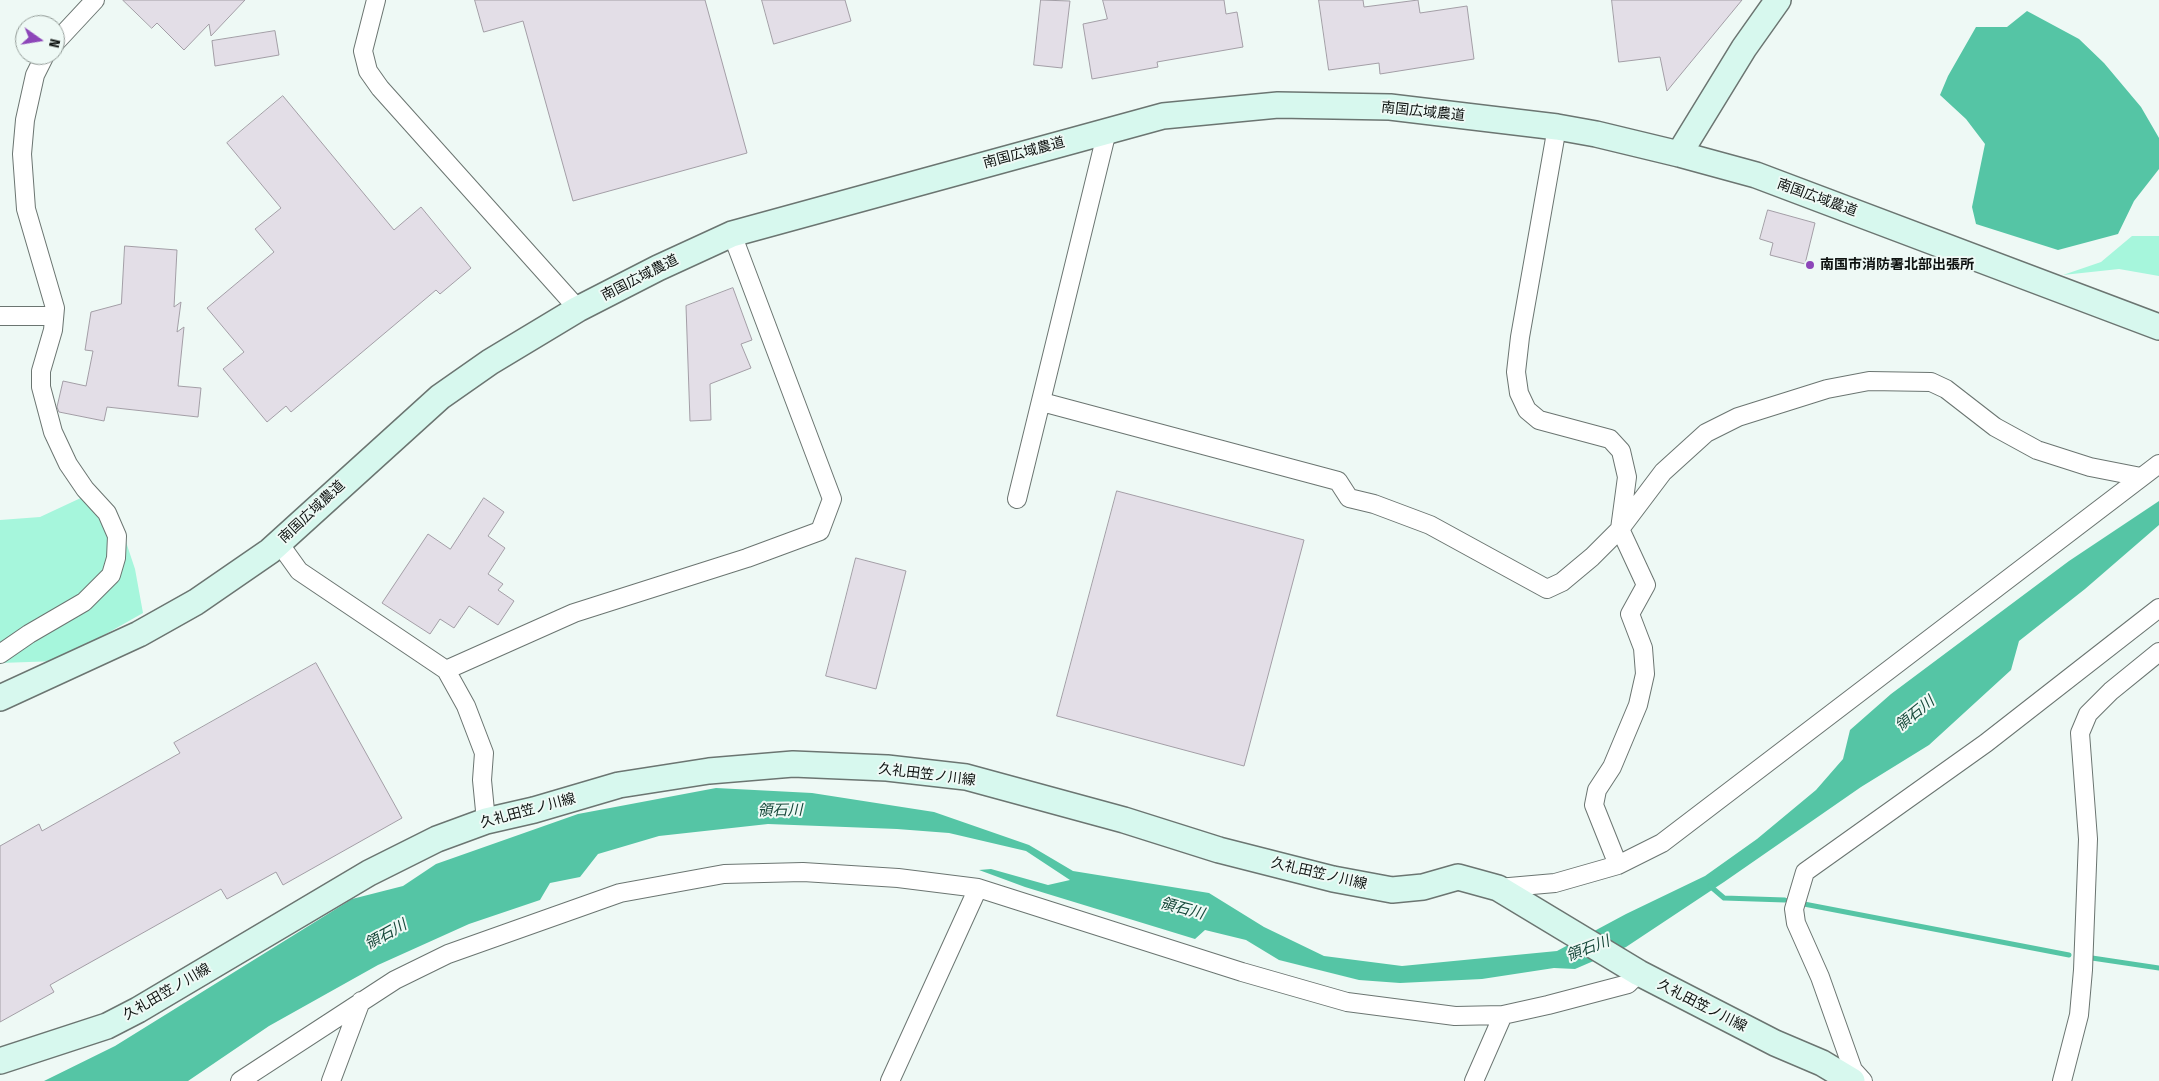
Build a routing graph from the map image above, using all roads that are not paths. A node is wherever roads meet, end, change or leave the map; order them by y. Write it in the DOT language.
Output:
graph roads {
  1 [pos="95,0"];
  2 [pos="376,0"];
  3 [pos="1778,0"];
  4 [pos="65,32"];
  5 [pos="40,65"];
  6 [pos="1557,127"];
  7 [pos="1107,131"];
  8 [pos="1679,154"];
  9 [pos="732,234"];
  10 [pos="578,310"];
  11 [pos="0,316"];
  12 [pos="54,316"];
  13 [pos="2159,327"];
  14 [pos="1042,402"];
  15 [pos="2159,464"];
  16 [pos="2141,477"];
  17 [pos="1017,499"];
  18 [pos="1620,529"];
  19 [pos="278,543"];
  20 [pos="2159,608"];
  21 [pos="2159,652"];
  22 [pos="0,654"];
  23 [pos="446,670"];
  24 [pos="0,698"];
  25 [pos="486,820"];
  26 [pos="1618,865"];
  27 [pos="978,888"];
  28 [pos="1507,893"];
  29 [pos="1635,970"];
  30 [pos="361,1001"];
  31 [pos="1503,1015"];
  32 [pos="0,1062"];
  33 [pos="240,1081"];
  34 [pos="331,1081"];
  35 [pos="890,1081"];
  36 [pos="1474,1081"];
  37 [pos="1852,1081"];
  38 [pos="1863,1081"];
  39 [pos="2062,1081"];
  1 -- 4 [label="street"];
  2 -- 10 [label="street"];
  3 -- 8 [label="street"];
  5 -- 12 [label="street"];
  6 -- 7 [label="street, 南国広域農道"];
  6 -- 8 [label="street, 南国広域農道"];
  6 -- 18 [label="street"];
  7 -- 9 [label="street, 南国広域農道"];
  7 -- 14 [label="street"];
  8 -- 13 [label="street, 南国広域農道"];
  9 -- 10 [label="street, 南国広域農道"];
  9 -- 23 [label="street"];
  10 -- 19 [label="street, 南国広域農道"];
  11 -- 12 [label="street"];
  12 -- 22 [label="street"];
  14 -- 17 [label="street"];
  14 -- 18 [label="street"];
  15 -- 16 [label="street"];
  16 -- 18 [label="street"];
  16 -- 26 [label="street"];
  18 -- 26 [label="street"];
  19 -- 23 [label="street"];
  19 -- 24 [label="street, 南国広域農道"];
  20 -- 38 [label="street"];
  21 -- 39 [label="street"];
  23 -- 25 [label="street"];
  25 -- 28 [label="street, 久礼田笠ノ川線"];
  25 -- 32 [label="street, 久礼田笠ノ川線"];
  26 -- 28 [label="street"];
  27 -- 30 [label="street"];
  27 -- 31 [label="street"];
  27 -- 35 [label="street"];
  28 -- 29 [label="street, 久礼田笠ノ川線"];
  29 -- 31 [label="street"];
  29 -- 37 [label="street, 久礼田笠ノ川線"];
  30 -- 33 [label="street"];
  30 -- 34 [label="street"];
  31 -- 36 [label="street"];
}
